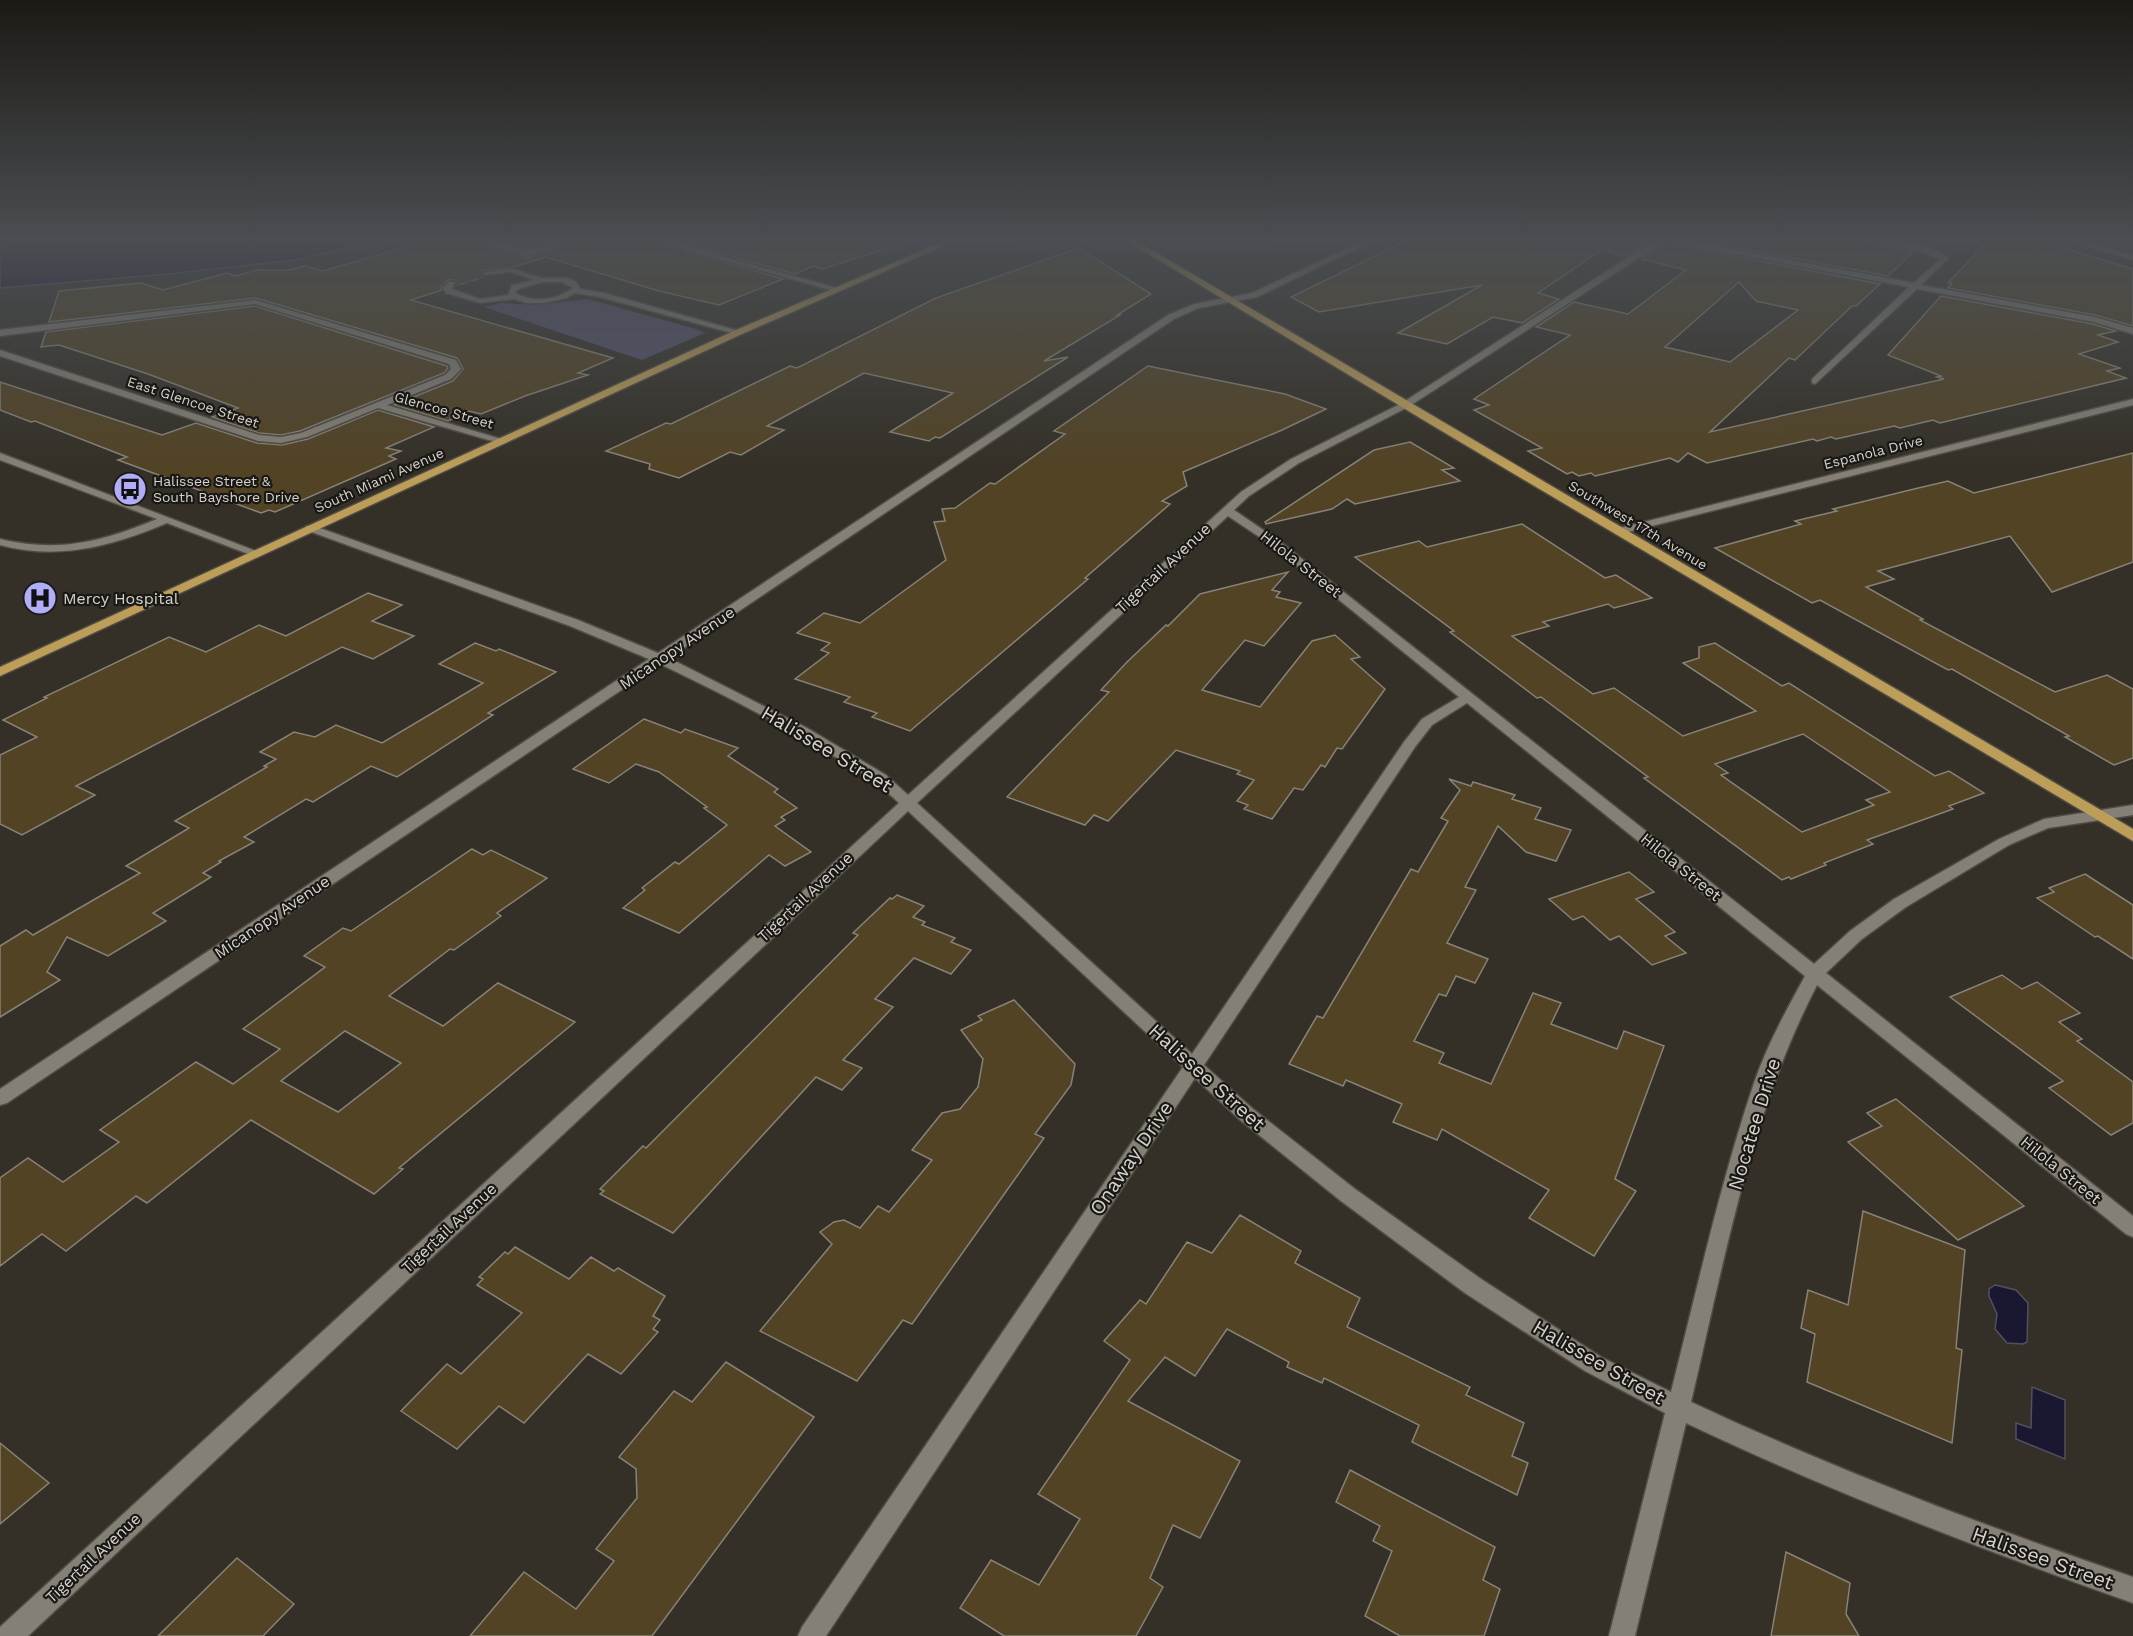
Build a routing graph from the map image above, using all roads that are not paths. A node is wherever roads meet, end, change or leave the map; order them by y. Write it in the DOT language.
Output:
graph roads {
  1 [pos="142,315"];
  2 [pos="295,315"];
  3 [pos="677,315"];
  4 [pos="777,315"];
  5 [pos="1175,315"];
  6 [pos="1257,315"];
  7 [pos="1545,315"];
  8 [pos="1883,315"];
  9 [pos="2071,315"];
  10 [pos="2133,331"];
  11 [pos="739,332"];
  12 [pos="0,333"];
  13 [pos="0,353"];
  14 [pos="1815,381"];
  15 [pos="2133,402"];
  16 [pos="377,405"];
  17 [pos="1405,405"];
  18 [pos="503,441"];
  19 [pos="0,456"];
  20 [pos="1226,510"];
  21 [pos="167,519"];
  22 [pos="310,528"];
  23 [pos="1620,531"];
  24 [pos="4,546"];
  25 [pos="255,553"];
  26 [pos="661,659"];
  27 [pos="0,672"];
  28 [pos="1468,696"];
  29 [pos="909,802"];
  30 [pos="2133,810"];
  31 [pos="2097,815"];
  32 [pos="2133,837"];
  33 [pos="1815,973"];
  34 [pos="1194,1065"];
  35 [pos="0,1098"];
  36 [pos="2133,1228"];
  37 [pos="1679,1408"];
  38 [pos="2133,1590"];
  39 [pos="9,1636"];
  40 [pos="812,1636"];
  41 [pos="1622,1636"];
  1 -- 12 [label="street, East Glencoe Street"];
  2 -- 16 [label="street, East Glencoe Street"];
  3 -- 11 [label="street"];
  4 -- 11 [label="main road, South Miami Avenue"];
  5 -- 26 [label="street, Micanopy Avenue"];
  6 -- 17 [label="main road, Southwest 17th Avenue"];
  7 -- 17 [label="street, Tigertail Avenue"];
  8 -- 14 [label="street"];
  9 -- 10 [label="street"];
  11 -- 18 [label="main road, South Miami Avenue"];
  13 -- 16 [label="street, East Glencoe Street"];
  15 -- 23 [label="street, Espanola Drive"];
  16 -- 18 [label="street, Glencoe Street"];
  17 -- 20 [label="street, Tigertail Avenue"];
  17 -- 23 [label="main road, Southwest 17th Avenue"];
  18 -- 22 [label="main road, South Miami Avenue"];
  19 -- 21 [label="street"];
  20 -- 28 [label="street, Hilola Street"];
  20 -- 29 [label="street, Tigertail Avenue"];
  21 -- 24 [label="street"];
  21 -- 25 [label="street"];
  22 -- 25 [label="main road, South Miami Avenue"];
  22 -- 26 [label="street, Halissee Street"];
  23 -- 31 [label="main road, Southwest 17th Avenue"];
  25 -- 27 [label="main road, South Miami Avenue"];
  26 -- 29 [label="street, Halissee Street"];
  26 -- 35 [label="street, Micanopy Avenue"];
  28 -- 33 [label="street, Hilola Street"];
  28 -- 34 [label="street, Onaway Drive"];
  29 -- 34 [label="street, Halissee Street"];
  29 -- 39 [label="street, Tigertail Avenue"];
  30 -- 31 [label="street, Nocatee Drive"];
  31 -- 32 [label="main road, Southwest 17th Avenue"];
  31 -- 33 [label="street, Nocatee Drive"];
  33 -- 36 [label="street, Hilola Street"];
  33 -- 37 [label="street, Nocatee Drive"];
  34 -- 37 [label="street, Halissee Street"];
  34 -- 40 [label="street, Onaway Drive"];
  37 -- 38 [label="street, Halissee Street"];
  37 -- 41 [label="street, Nocatee Drive"];
}
